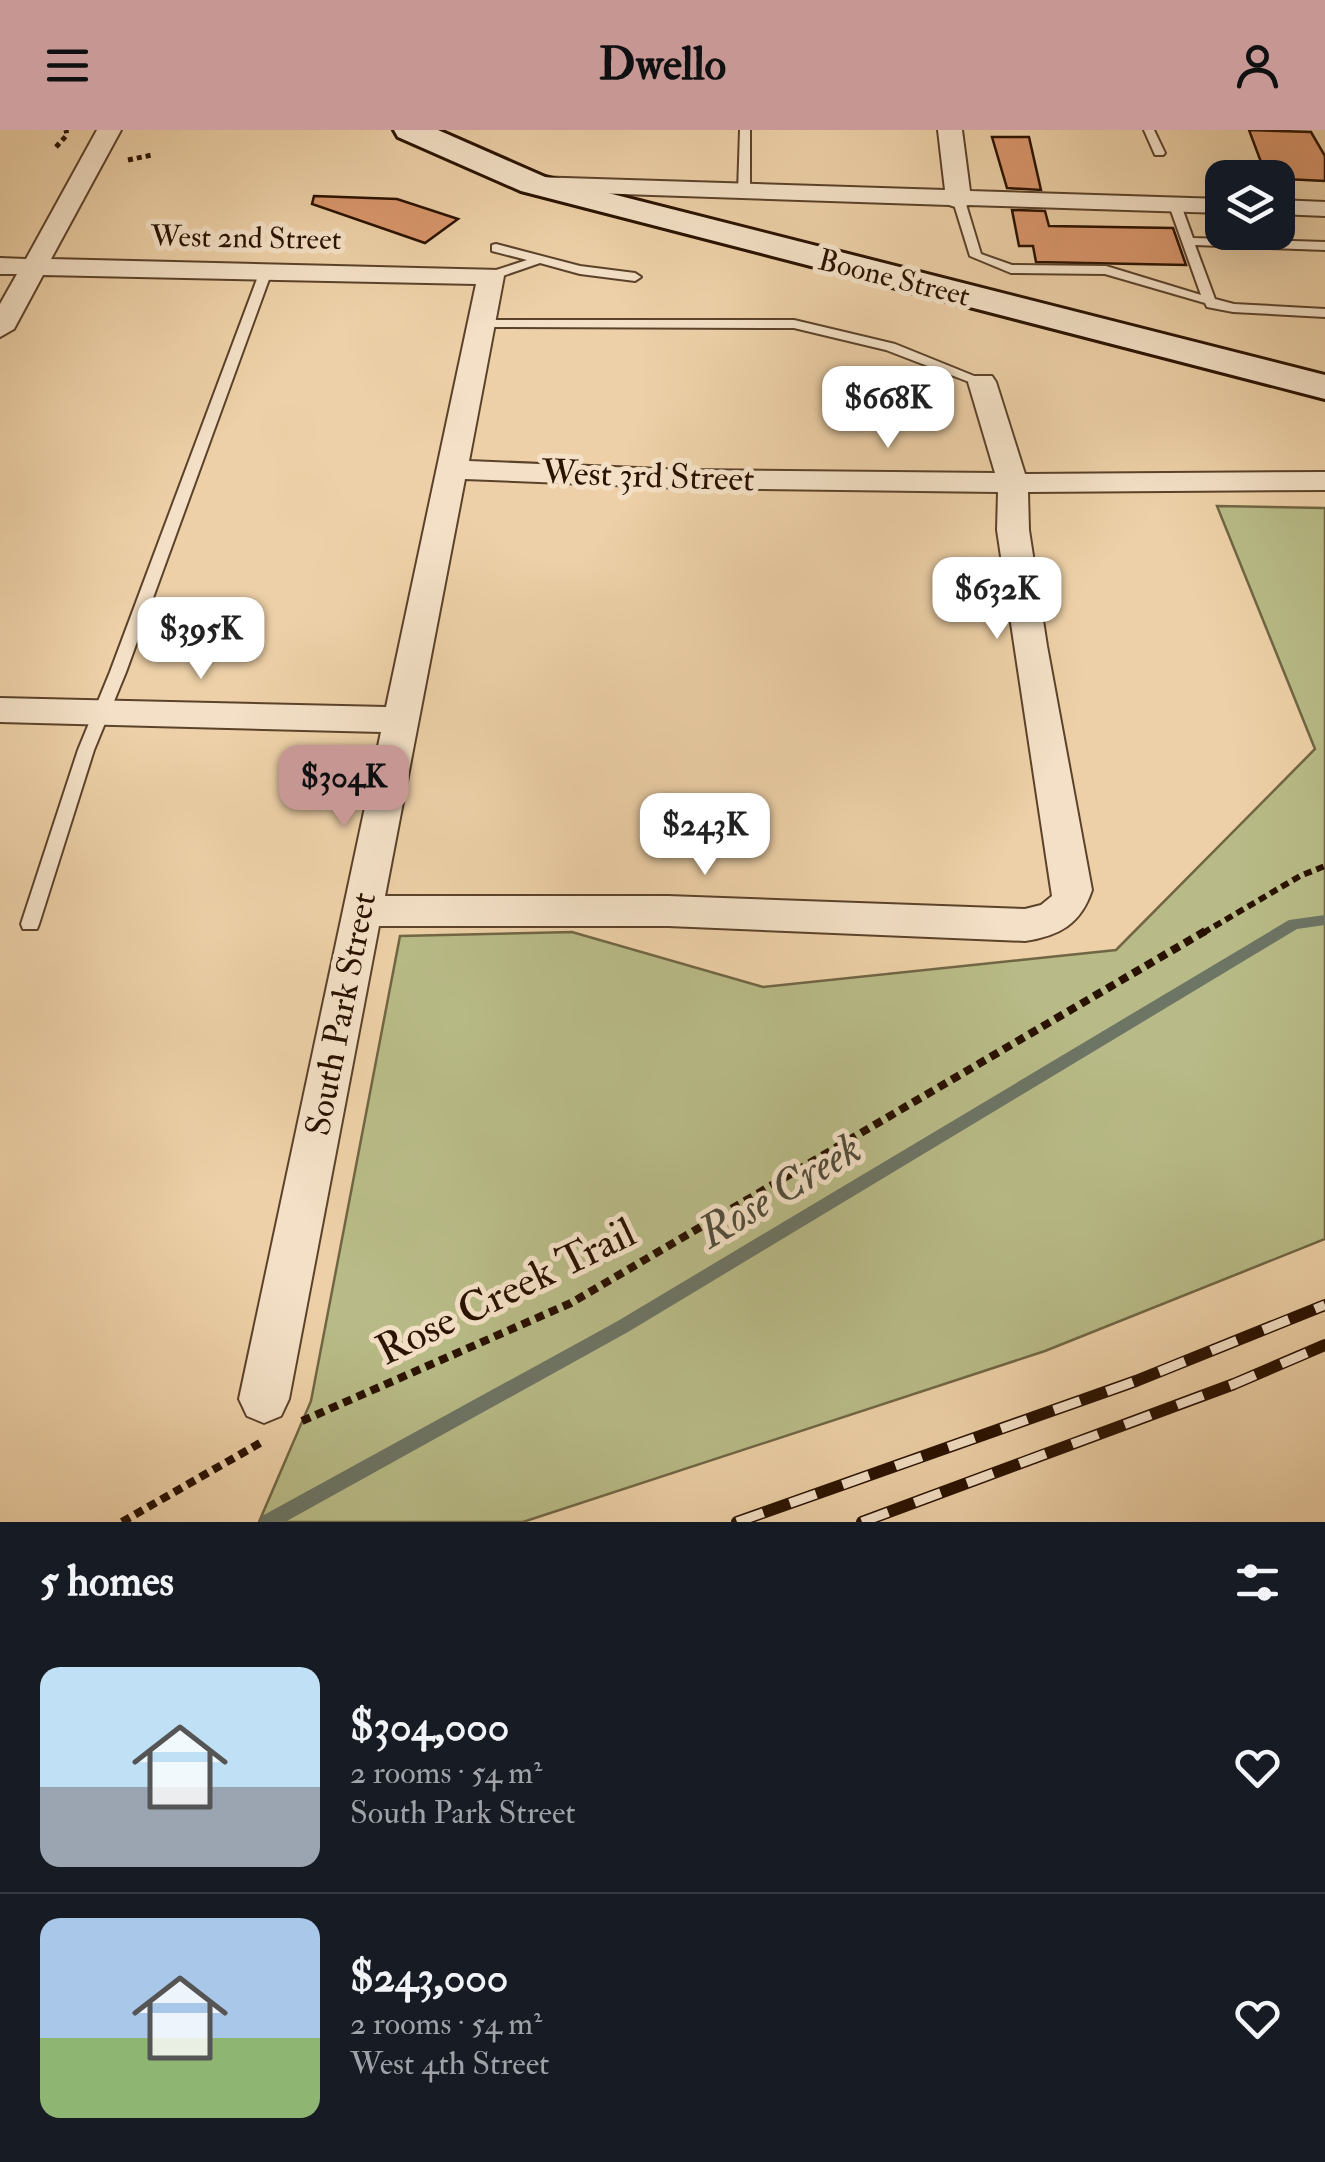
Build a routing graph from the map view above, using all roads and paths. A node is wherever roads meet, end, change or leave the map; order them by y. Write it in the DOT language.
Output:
graph roads {
  1 [pos="108,130"];
  2 [pos="410,130"];
  3 [pos="744,130"];
  4 [pos="950,130"];
  5 [pos="1150,130"];
  6 [pos="457,144"];
  7 [pos="1159,153"];
  8 [pos="533,184"];
  9 [pos="744,192"];
  10 [pos="959,200"];
  11 [pos="1176,205"];
  12 [pos="1205,206"];
  13 [pos="1295,208"];
  14 [pos="1325,209"];
  15 [pos="1188,241"];
  16 [pos="1325,246"];
  17 [pos="538,260"];
  18 [pos="493,262"];
  19 [pos="0,266"];
  20 [pos="32,266"];
  21 [pos="266,271"];
  22 [pos="635,277"];
  23 [pos="1211,304"];
  24 [pos="1325,314"];
  25 [pos="481,324"];
  26 [pos="0,329"];
  27 [pos="982,382"];
  28 [pos="1325,386"];
  29 [pos="452,469"];
  30 [pos="1325,481"];
  31 [pos="1012,484"];
  32 [pos="0,710"];
  33 [pos="99,712"];
  34 [pos="401,720"];
  35 [pos="1325,866"];
  36 [pos="362,911"];
  37 [pos="30,924"];
  38 [pos="264,1398"];
  39 [pos="289,1427"];
  40 [pos="272,1436"];
  41 [pos="122,1522"];
  1 -- 20 [label="street"];
  2 -- 6 [label="main road, Boone Street"];
  3 -- 9 [label="lane"];
  4 -- 10 [label="street"];
  5 -- 7 [label="lane"];
  6 -- 8 [label="main road, Boone Street"];
  8 -- 9 [label="street"];
  8 -- 28 [label="main road, Boone Street"];
  9 -- 10 [label="street"];
  10 -- 11 [label="street"];
  10 -- 23 [label="lane"];
  11 -- 12 [label="street"];
  11 -- 15 [label="lane"];
  13 -- 14 [label="street"];
  15 -- 16 [label="lane"];
  15 -- 23 [label="lane"];
  17 -- 18 [label="lane"];
  17 -- 18 [label="lane"];
  17 -- 22 [label="lane"];
  18 -- 21 [label="street, West 2nd Street"];
  18 -- 25 [label="street, South Park Street"];
  19 -- 20 [label="street, West 2nd Street"];
  20 -- 21 [label="street, West 2nd Street"];
  20 -- 26 [label="street"];
  21 -- 33 [label="lane"];
  23 -- 24 [label="lane"];
  25 -- 27 [label="lane"];
  25 -- 29 [label="street, South Park Street"];
  27 -- 31 [label="street"];
  29 -- 31 [label="street, West 3rd Street"];
  29 -- 34 [label="street, South Park Street"];
  30 -- 31 [label="street, West 3rd Street"];
  31 -- 36 [label="street"];
  32 -- 33 [label="street"];
  33 -- 34 [label="street"];
  33 -- 37 [label="lane"];
  34 -- 36 [label="street, South Park Street"];
  35 -- 39 [label="path, Rose Creek Trail"];
  36 -- 38 [label="street, South Park Street"];
  40 -- 41 [label="path"];
}
